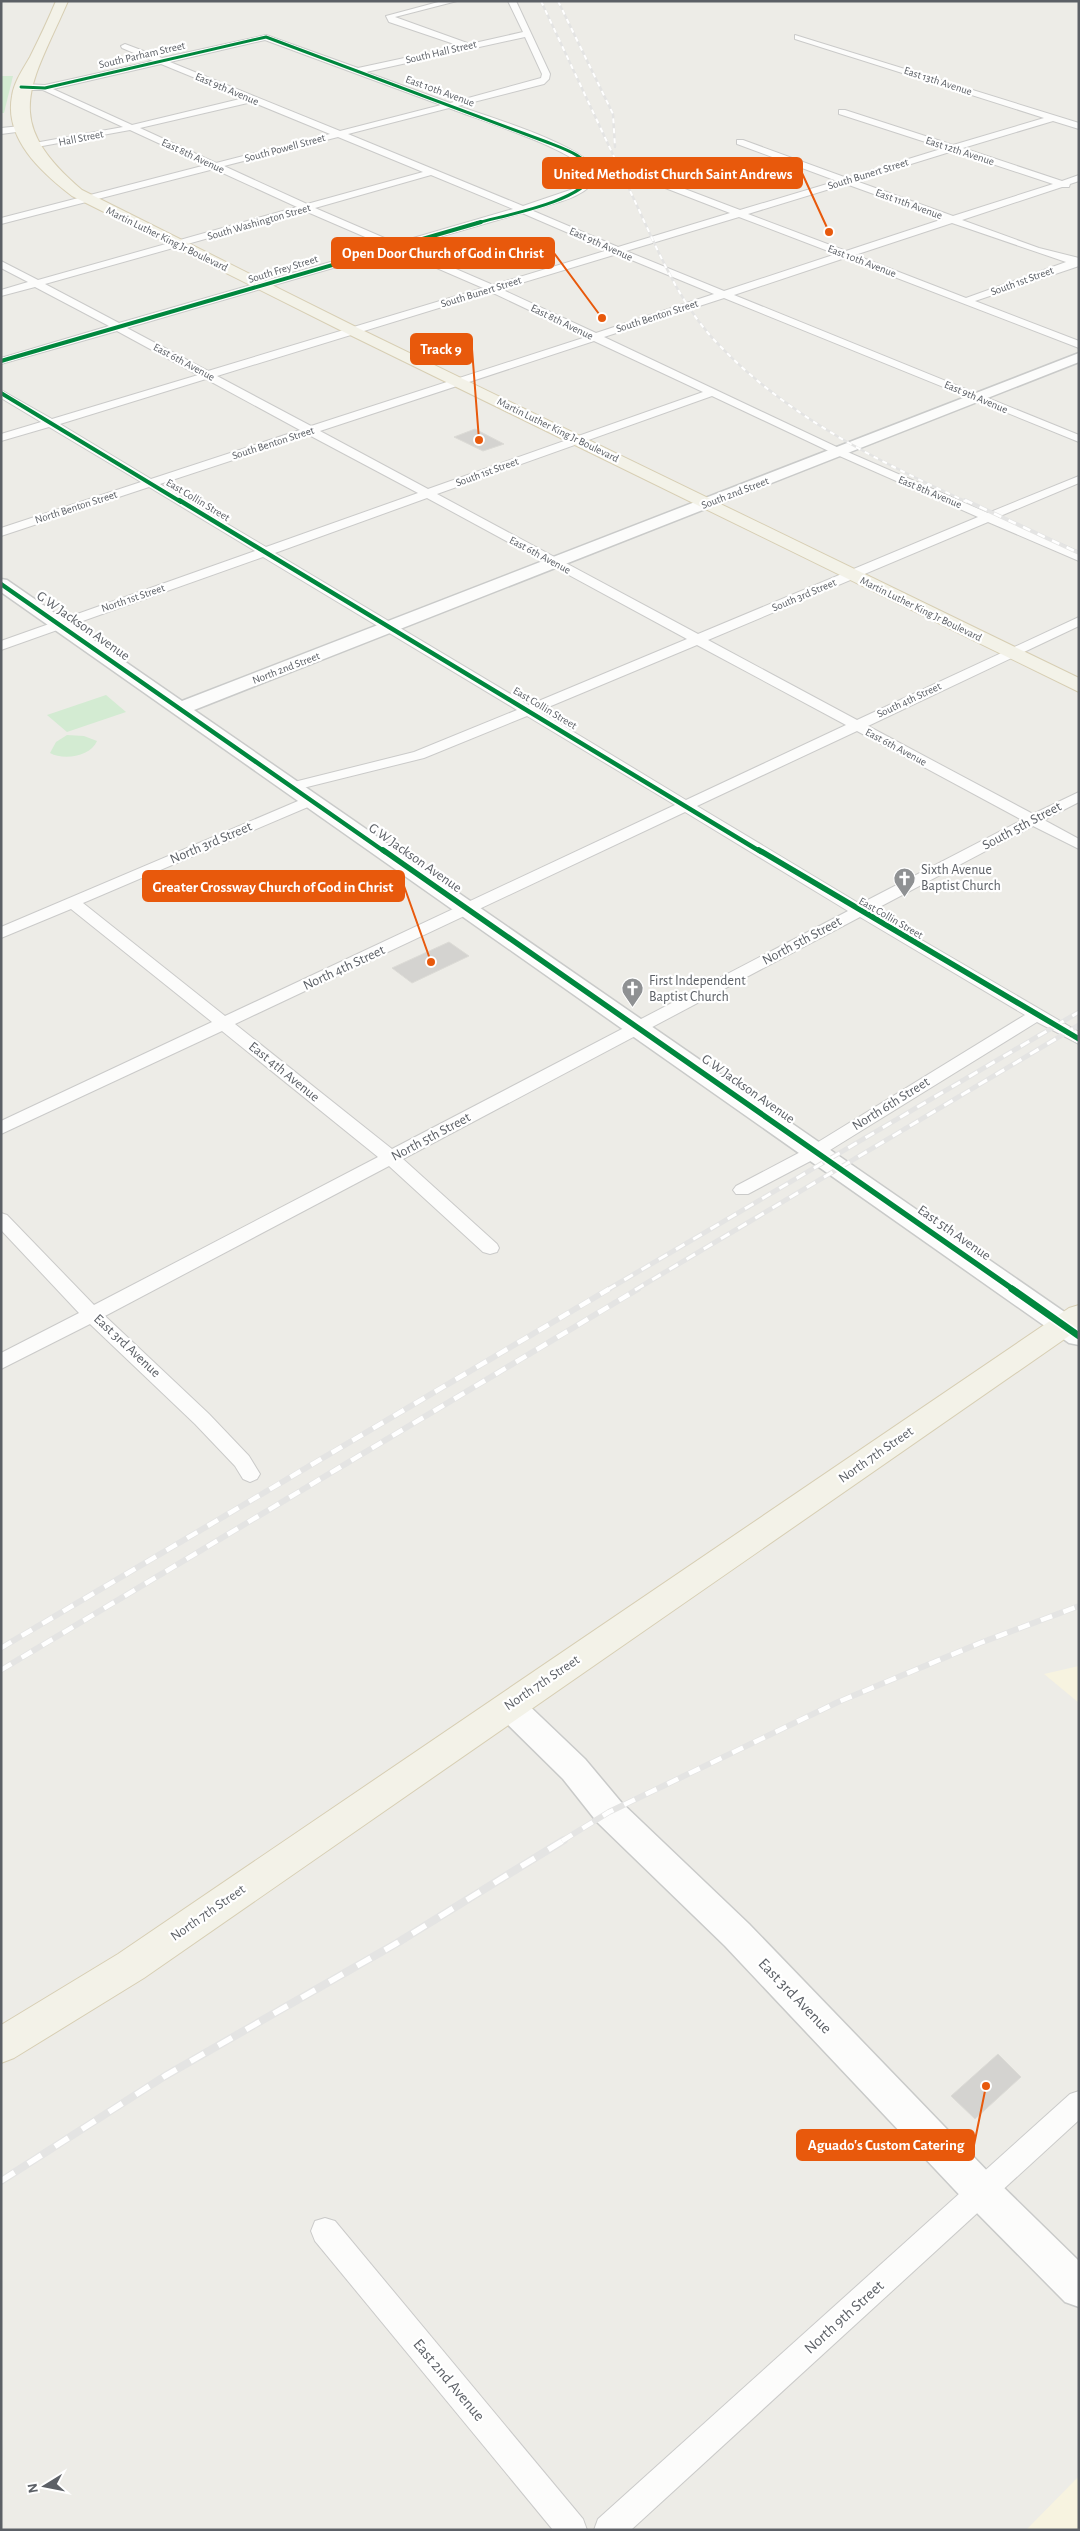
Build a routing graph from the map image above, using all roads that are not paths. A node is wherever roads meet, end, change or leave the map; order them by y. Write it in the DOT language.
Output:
graph roads {
  1 [pos="62,1"];
  2 [pos="453,1"];
  3 [pos="512,1"];
  4 [pos="526,34"];
  5 [pos="266,37"];
  6 [pos="798,37"];
  7 [pos="125,46"];
  8 [pos="468,46"];
  9 [pos="160,61"];
  10 [pos="357,71"];
  11 [pos="21,88"];
  12 [pos="45,88"];
  13 [pos="252,99"];
  14 [pos="452,106"];
  15 [pos="842,112"];
  16 [pos="1053,118"];
  17 [pos="1079,126"];
  18 [pos="132,128"];
  19 [pos="21,129"];
  20 [pos="1,131"];
  21 [pos="336,135"];
  22 [pos="740,142"];
  23 [pos="29,146"];
  24 [pos="952,148"];
  25 [pos="214,166"];
  26 [pos="430,173"];
  27 [pos="645,177"];
  28 [pos="594,178"];
  29 [pos="1079,178"];
  30 [pos="846,180"];
  31 [pos="1062,184"];
  32 [pos="1079,190"];
  33 [pos="88,199"];
  34 [pos="307,208"];
  35 [pos="521,210"];
  36 [pos="737,213"];
  37 [pos="952,220"];
  38 [pos="1,222"];
  39 [pos="179,244"];
  40 [pos="395,246"];
  41 [pos="616,250"];
  42 [pos="844,254"];
  43 [pos="1078,262"];
  44 [pos="1,264"];
  45 [pos="37,283"];
  46 [pos="262,286"];
  47 [pos="491,288"];
  48 [pos="1,293"];
  49 [pos="725,294"];
  50 [pos="966,301"];
  51 [pos="117,327"];
  52 [pos="353,331"];
  53 [pos="592,337"];
  54 [pos="1079,345"];
  55 [pos="1079,357"];
  56 [pos="1,361"];
  57 [pos="209,376"];
  58 [pos="459,382"];
  59 [pos="1,393"];
  60 [pos="710,393"];
  61 [pos="977,398"];
  62 [pos="52,422"];
  63 [pos="312,430"];
  64 [pos="1,438"];
  65 [pos="1079,439"];
  66 [pos="579,440"];
  67 [pos="839,452"];
  68 [pos="1079,478"];
  69 [pos="151,483"];
  70 [pos="425,494"];
  71 [pos="708,503"];
  72 [pos="988,517"];
  73 [pos="1,532"];
  74 [pos="264,552"];
  75 [pos="1079,557"];
  76 [pos="556,564"];
  77 [pos="852,574"];
  78 [pos="1,584"];
  79 [pos="1079,621"];
  80 [pos="57,624"];
  81 [pos="391,628"];
  82 [pos="697,639"];
  83 [pos="1,646"];
  84 [pos="1010,653"];
  85 [pos="1079,686"];
  86 [pos="181,708"];
  87 [pos="529,711"];
  88 [pos="856,725"];
  89 [pos="291,787"];
  90 [pos="1079,796"];
  91 [pos="310,801"];
  92 [pos="685,805"];
  93 [pos="1032,820"];
  94 [pos="1079,845"];
  95 [pos="72,902"];
  96 [pos="467,910"];
  97 [pos="860,911"];
  98 [pos="1,933"];
  99 [pos="1038,1014"];
  100 [pos="224,1024"];
  101 [pos="637,1028"];
  102 [pos="1079,1039"];
  103 [pos="1,1128"];
  104 [pos="816,1151"];
  105 [pos="391,1158"];
  106 [pos="742,1190"];
  107 [pos="1,1219"];
  108 [pos="490,1248"];
  109 [pos="93,1314"];
  110 [pos="1074,1325"];
  111 [pos="1,1362"];
  112 [pos="250,1474"];
  113 [pos="509,1706"];
  114 [pos="1,2046"];
  115 [pos="1079,2103"];
  116 [pos="982,2192"];
  117 [pos="325,2231"];
  118 [pos="1079,2288"];
  119 [pos="572,2530"];
  120 [pos="609,2530"];
  1 -- 11 [label="main road, Martin Luther King Jr Boulevard"];
  2 -- 8 [label="street"];
  3 -- 4 [label="street"];
  4 -- 8 [label="street, South Hall Street"];
  4 -- 14 [label="street, South Powell Street"];
  5 -- 9 [label="street, South Parham Street"];
  5 -- 10 [label="street, East 10th Avenue"];
  6 -- 16 [label="street, East 13th Avenue"];
  7 -- 9 [label="street, East 9th Avenue"];
  8 -- 10 [label="street, South Hall Street"];
  9 -- 12 [label="street, South Parham Street"];
  9 -- 13 [label="street, East 9th Avenue"];
  10 -- 14 [label="street, East 10th Avenue"];
  11 -- 12 [label="street, South Parham Street"];
  11 -- 19 [label="main road, Martin Luther King Jr Boulevard"];
  12 -- 18 [label="street, East 8th Avenue"];
  13 -- 18 [label="street"];
  13 -- 21 [label="street, East 9th Avenue"];
  14 -- 21 [label="street, South Powell Street"];
  14 -- 28 [label="street, East 10th Avenue"];
  15 -- 24 [label="street, East 12th Avenue"];
  16 -- 17 [label="street, East 13th Avenue"];
  16 -- 24 [label="street, South Bunert Street"];
  18 -- 23 [label="street, Hall Street"];
  18 -- 25 [label="street, East 8th Avenue"];
  19 -- 20 [label="street"];
  19 -- 23 [label="main road, Martin Luther King Jr Boulevard"];
  21 -- 25 [label="street, South Powell Street"];
  21 -- 26 [label="street, East 9th Avenue"];
  22 -- 30 [label="street, East 11th Avenue"];
  23 -- 33 [label="main road, Martin Luther King Jr Boulevard"];
  24 -- 30 [label="street, South Bunert Street"];
  24 -- 31 [label="street, East 12th Avenue"];
  25 -- 33 [label="street, South Powell Street"];
  25 -- 34 [label="street, East 8th Avenue"];
  26 -- 34 [label="street, South Washington Street"];
  26 -- 35 [label="street, East 9th Avenue"];
  27 -- 36 [label="street, East 10th Avenue"];
  28 -- 35 [label="street, South Frey Street"];
  29 -- 31 [label="street, South Benton Street"];
  30 -- 36 [label="street, South Bunert Street"];
  30 -- 37 [label="street, East 11th Avenue"];
  31 -- 32 [label="street, East 12th Avenue"];
  31 -- 37 [label="street, South Benton Street"];
  33 -- 38 [label="street, South Powell Street"];
  33 -- 39 [label="main road, Martin Luther King Jr Boulevard"];
  34 -- 39 [label="street, South Washington Street"];
  34 -- 40 [label="street, East 8th Avenue"];
  35 -- 40 [label="street, South Frey Street"];
  35 -- 41 [label="street, East 9th Avenue"];
  36 -- 41 [label="street, South Bunert Street"];
  36 -- 42 [label="street, East 10th Avenue"];
  37 -- 42 [label="street, South Benton Street"];
  37 -- 43 [label="street, East 11th Avenue"];
  39 -- 45 [label="street, South Washington Street"];
  39 -- 46 [label="main road, Martin Luther King Jr Boulevard"];
  40 -- 46 [label="street, South Frey Street"];
  40 -- 47 [label="street, East 8th Avenue"];
  41 -- 47 [label="street, South Bunert Street"];
  41 -- 49 [label="street, East 9th Avenue"];
  42 -- 49 [label="street, South Benton Street"];
  42 -- 50 [label="street, East 10th Avenue"];
  43 -- 50 [label="street, South 1st Street"];
  44 -- 45 [label="street, East 6th Avenue"];
  45 -- 48 [label="street, South Washington Street"];
  45 -- 51 [label="street, East 6th Avenue"];
  46 -- 51 [label="street, South Frey Street"];
  46 -- 52 [label="main road, Martin Luther King Jr Boulevard"];
  47 -- 52 [label="street, South Bunert Street"];
  47 -- 53 [label="street, East 8th Avenue"];
  49 -- 53 [label="street, South Benton Street"];
  49 -- 61 [label="street, East 9th Avenue"];
  50 -- 54 [label="street, East 10th Avenue"];
  51 -- 56 [label="street, South Frey Street"];
  51 -- 57 [label="street, East 6th Avenue"];
  52 -- 57 [label="street, South Bunert Street"];
  52 -- 58 [label="main road, Martin Luther King Jr Boulevard"];
  53 -- 58 [label="street, South Benton Street"];
  53 -- 60 [label="street, East 8th Avenue"];
  55 -- 61 [label="street, South 2nd Street"];
  57 -- 62 [label="street, South Bunert Street"];
  57 -- 63 [label="street, East 6th Avenue"];
  58 -- 63 [label="street, South Benton Street"];
  58 -- 66 [label="main road, Martin Luther King Jr Boulevard"];
  59 -- 62 [label="street, East Collin Street"];
  60 -- 66 [label="street, South 1st Street"];
  60 -- 67 [label="street, East 8th Avenue"];
  61 -- 65 [label="street, East 9th Avenue"];
  61 -- 67 [label="street, South 2nd Street"];
  62 -- 64 [label="street, South Bunert Street"];
  62 -- 69 [label="street, East Collin Street"];
  63 -- 69 [label="street, South Benton Street"];
  63 -- 70 [label="street, East 6th Avenue"];
  66 -- 70 [label="street, South 1st Street"];
  66 -- 71 [label="main road, Martin Luther King Jr Boulevard"];
  67 -- 71 [label="street, South 2nd Street"];
  67 -- 72 [label="street, East 8th Avenue"];
  68 -- 72 [label="street, South 3rd Street"];
  69 -- 73 [label="street, North Benton Street"];
  69 -- 74 [label="street, East Collin Street"];
  70 -- 74 [label="street, South 1st Street"];
  70 -- 76 [label="street, East 6th Avenue"];
  71 -- 76 [label="street, South 2nd Street"];
  71 -- 77 [label="main road, Martin Luther King Jr Boulevard"];
  72 -- 75 [label="street, East 8th Avenue"];
  72 -- 77 [label="street, South 3rd Street"];
  74 -- 80 [label="street, North 1st Street"];
  74 -- 81 [label="street, East Collin Street"];
  76 -- 81 [label="street, South 2nd Street"];
  76 -- 82 [label="street, East 6th Avenue"];
  77 -- 82 [label="street, South 3rd Street"];
  77 -- 84 [label="main road, Martin Luther King Jr Boulevard"];
  78 -- 80 [label="street, G W Jackson Avenue"];
  79 -- 84 [label="street, South 4th Street"];
  80 -- 83 [label="street, North 1st Street"];
  80 -- 86 [label="street, G W Jackson Avenue"];
  81 -- 86 [label="street, North 2nd Street"];
  81 -- 87 [label="street, East Collin Street"];
  82 -- 87 [label="street, South 3rd Street"];
  82 -- 88 [label="street, East 6th Avenue"];
  84 -- 85 [label="main road, Martin Luther King Jr Boulevard"];
  84 -- 88 [label="street, South 4th Street"];
  86 -- 89 [label="street, G W Jackson Avenue"];
  87 -- 89 [label="street"];
  87 -- 92 [label="street, East Collin Street"];
  88 -- 92 [label="street, South 4th Street"];
  88 -- 93 [label="street, East 6th Avenue"];
  89 -- 91 [label="street, G W Jackson Avenue"];
  90 -- 93 [label="street, South 5th Street"];
  91 -- 95 [label="street, North 3rd Street"];
  91 -- 96 [label="street, G W Jackson Avenue"];
  92 -- 96 [label="street, North 4th Street"];
  92 -- 97 [label="street, East Collin Street"];
  93 -- 94 [label="street, East 6th Avenue"];
  93 -- 97 [label="street, South 5th Street"];
  95 -- 98 [label="street, North 3rd Street"];
  95 -- 100 [label="street, East 4th Avenue"];
  96 -- 100 [label="street, North 4th Street"];
  96 -- 101 [label="street, G W Jackson Avenue"];
  97 -- 99 [label="street, East Collin Street"];
  97 -- 101 [label="street, North 5th Street"];
  99 -- 102 [label="street, East Collin Street"];
  99 -- 104 [label="street, North 6th Street"];
  100 -- 103 [label="street, North 4th Street"];
  100 -- 105 [label="street, East 4th Avenue"];
  101 -- 104 [label="street, G W Jackson Avenue"];
  101 -- 105 [label="street, North 5th Street"];
  104 -- 106 [label="street, North 6th Street"];
  104 -- 110 [label="street, East 5th Avenue"];
  105 -- 108 [label="street, East 4th Avenue"];
  105 -- 109 [label="street, North 5th Street"];
  107 -- 109 [label="street, East 3rd Avenue"];
  109 -- 111 [label="street, North 5th Street"];
  109 -- 112 [label="street, East 3rd Avenue"];
  110 -- 113 [label="main road, North 7th Street"];
  113 -- 114 [label="main road, North 7th Street"];
  113 -- 116 [label="street, East 3rd Avenue"];
  115 -- 116 [label="street, North 9th Street"];
  116 -- 118 [label="street, East 3rd Avenue"];
  116 -- 120 [label="street, North 9th Street"];
  117 -- 119 [label="street, East 2nd Avenue"];
}
